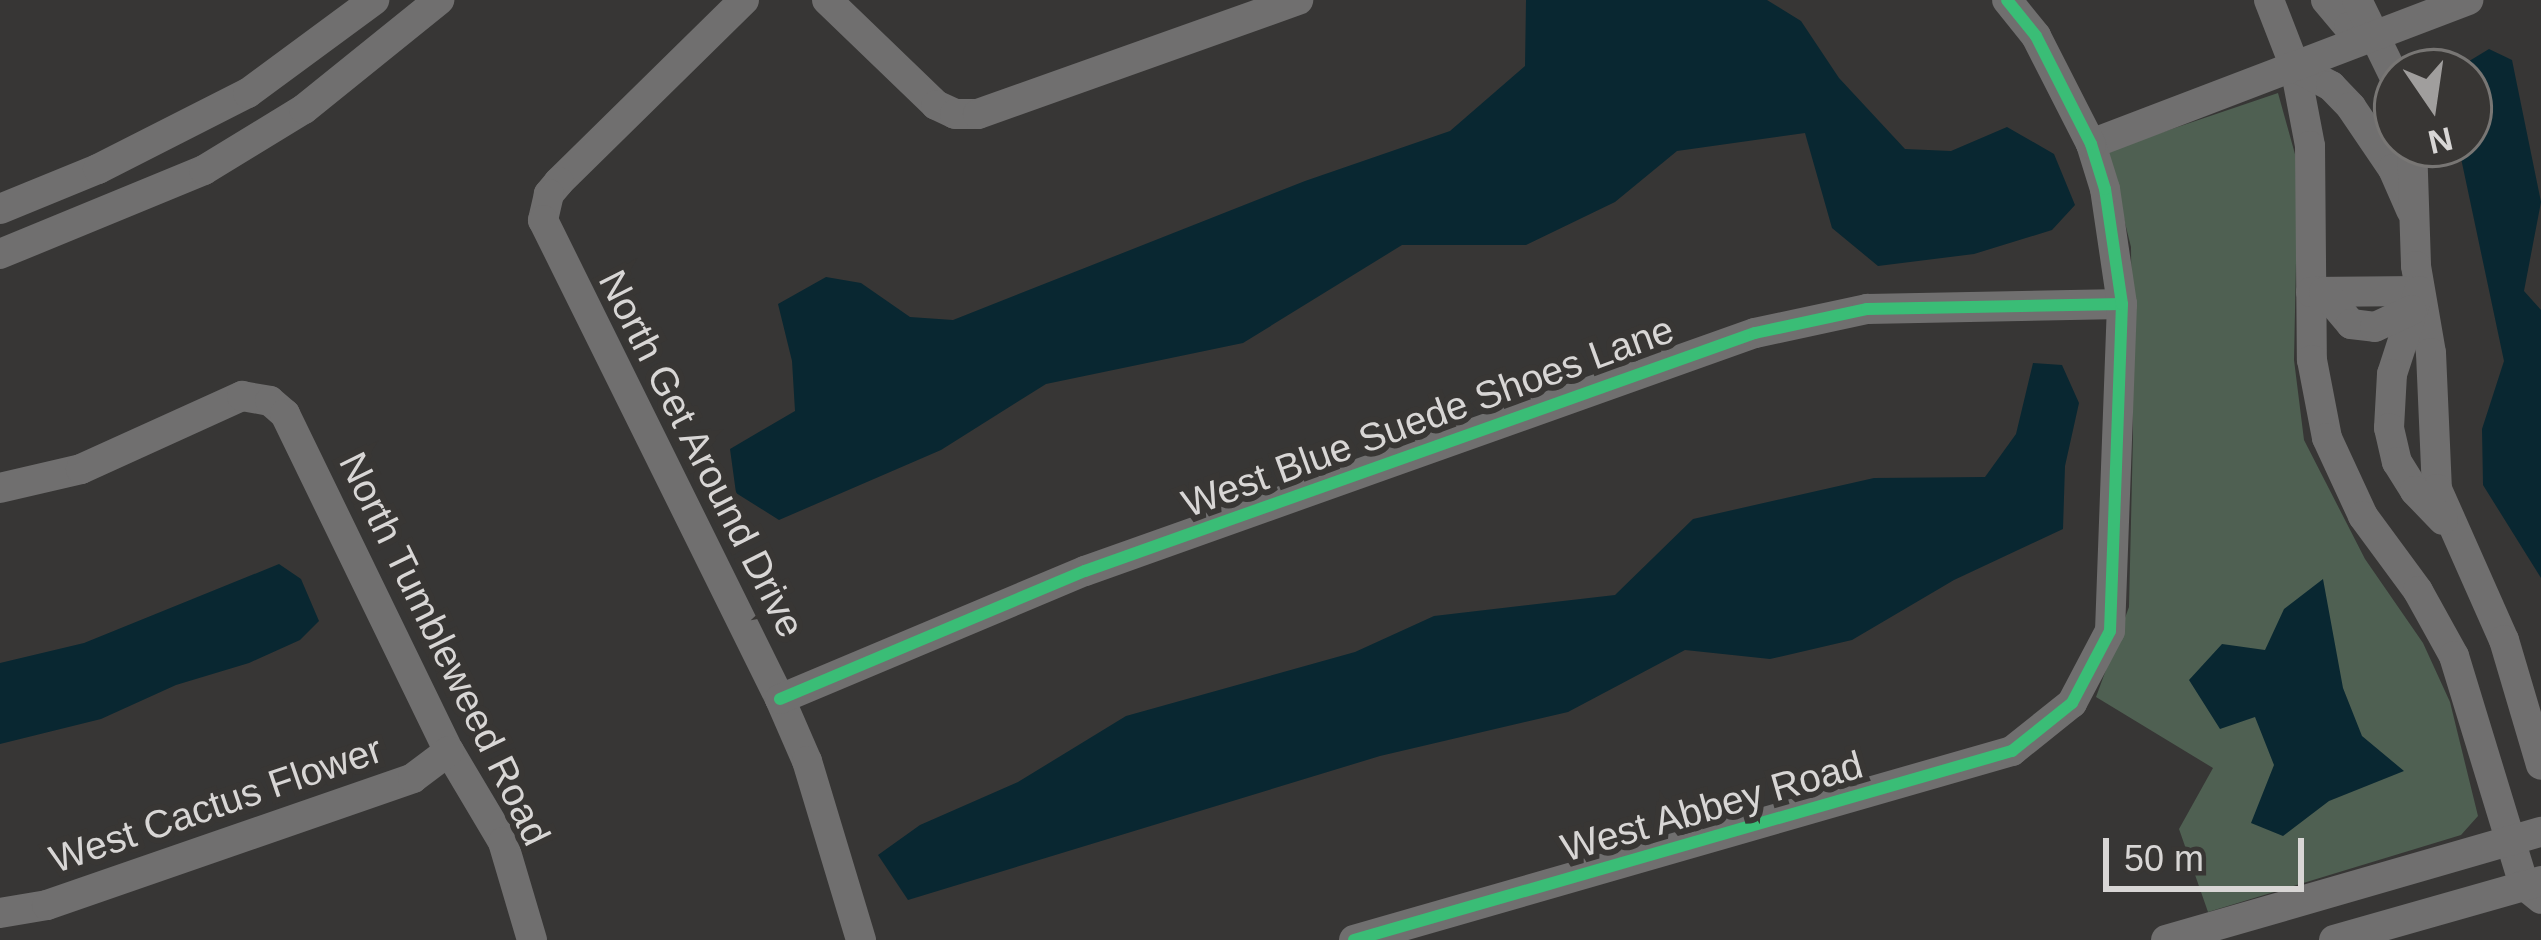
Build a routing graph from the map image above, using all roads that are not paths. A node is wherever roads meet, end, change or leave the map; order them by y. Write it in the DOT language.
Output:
graph roads {
  1 [pos="374,0"];
  2 [pos="439,0"];
  3 [pos="744,0"];
  4 [pos="827,0"];
  5 [pos="1298,0"];
  6 [pos="2007,0"];
  7 [pos="2270,0"];
  8 [pos="2326,0"];
  9 [pos="2357,0"];
  10 [pos="2468,0"];
  11 [pos="2379,36"];
  12 [pos="2384,48"];
  13 [pos="2294,68"];
  14 [pos="2091,144"];
  15 [pos="2414,168"];
  16 [pos="0,208"];
  17 [pos="2418,233"];
  18 [pos="0,254"];
  19 [pos="2317,292"];
  20 [pos="2415,301"];
  21 [pos="2122,304"];
  22 [pos="0,488"];
  23 [pos="2450,527"];
  24 [pos="780,699"];
  25 [pos="448,751"];
  26 [pos="2541,765"];
  27 [pos="2541,832"];
  28 [pos="2508,842"];
  29 [pos="2535,888"];
  30 [pos="0,913"];
  31 [pos="532,940"];
  32 [pos="861,940"];
  33 [pos="1354,940"];
  34 [pos="2166,940"];
  35 [pos="2333,940"];
  1 -- 16 [label="street"];
  2 -- 18 [label="street"];
  3 -- 24 [label="street, North Get Around Drive"];
  4 -- 5 [label="street"];
  6 -- 14 [label="street"];
  7 -- 13 [label="street"];
  8 -- 11 [label="street"];
  9 -- 11 [label="street"];
  10 -- 11 [label="street"];
  11 -- 12 [label="street"];
  11 -- 13 [label="street"];
  13 -- 14 [label="street"];
  13 -- 17 [label="street"];
  13 -- 19 [label="street"];
  14 -- 21 [label="street"];
  15 -- 17 [label="street"];
  17 -- 20 [label="street"];
  19 -- 20 [label="street"];
  19 -- 28 [label="street"];
  20 -- 23 [label="street"];
  20 -- 23 [label="street"];
  21 -- 24 [label="street, West Blue Suede Shoes Lane"];
  21 -- 33 [label="street, West Abbey Road"];
  22 -- 25 [label="street, North Tumbleweed Road"];
  23 -- 26 [label="street"];
  24 -- 32 [label="street, North Get Around Drive"];
  25 -- 30 [label="street, West Cactus Flower"];
  25 -- 31 [label="street, North Tumbleweed Road"];
  27 -- 28 [label="street"];
  28 -- 29 [label="street"];
  28 -- 34 [label="street"];
  29 -- 35 [label="street"];
}
